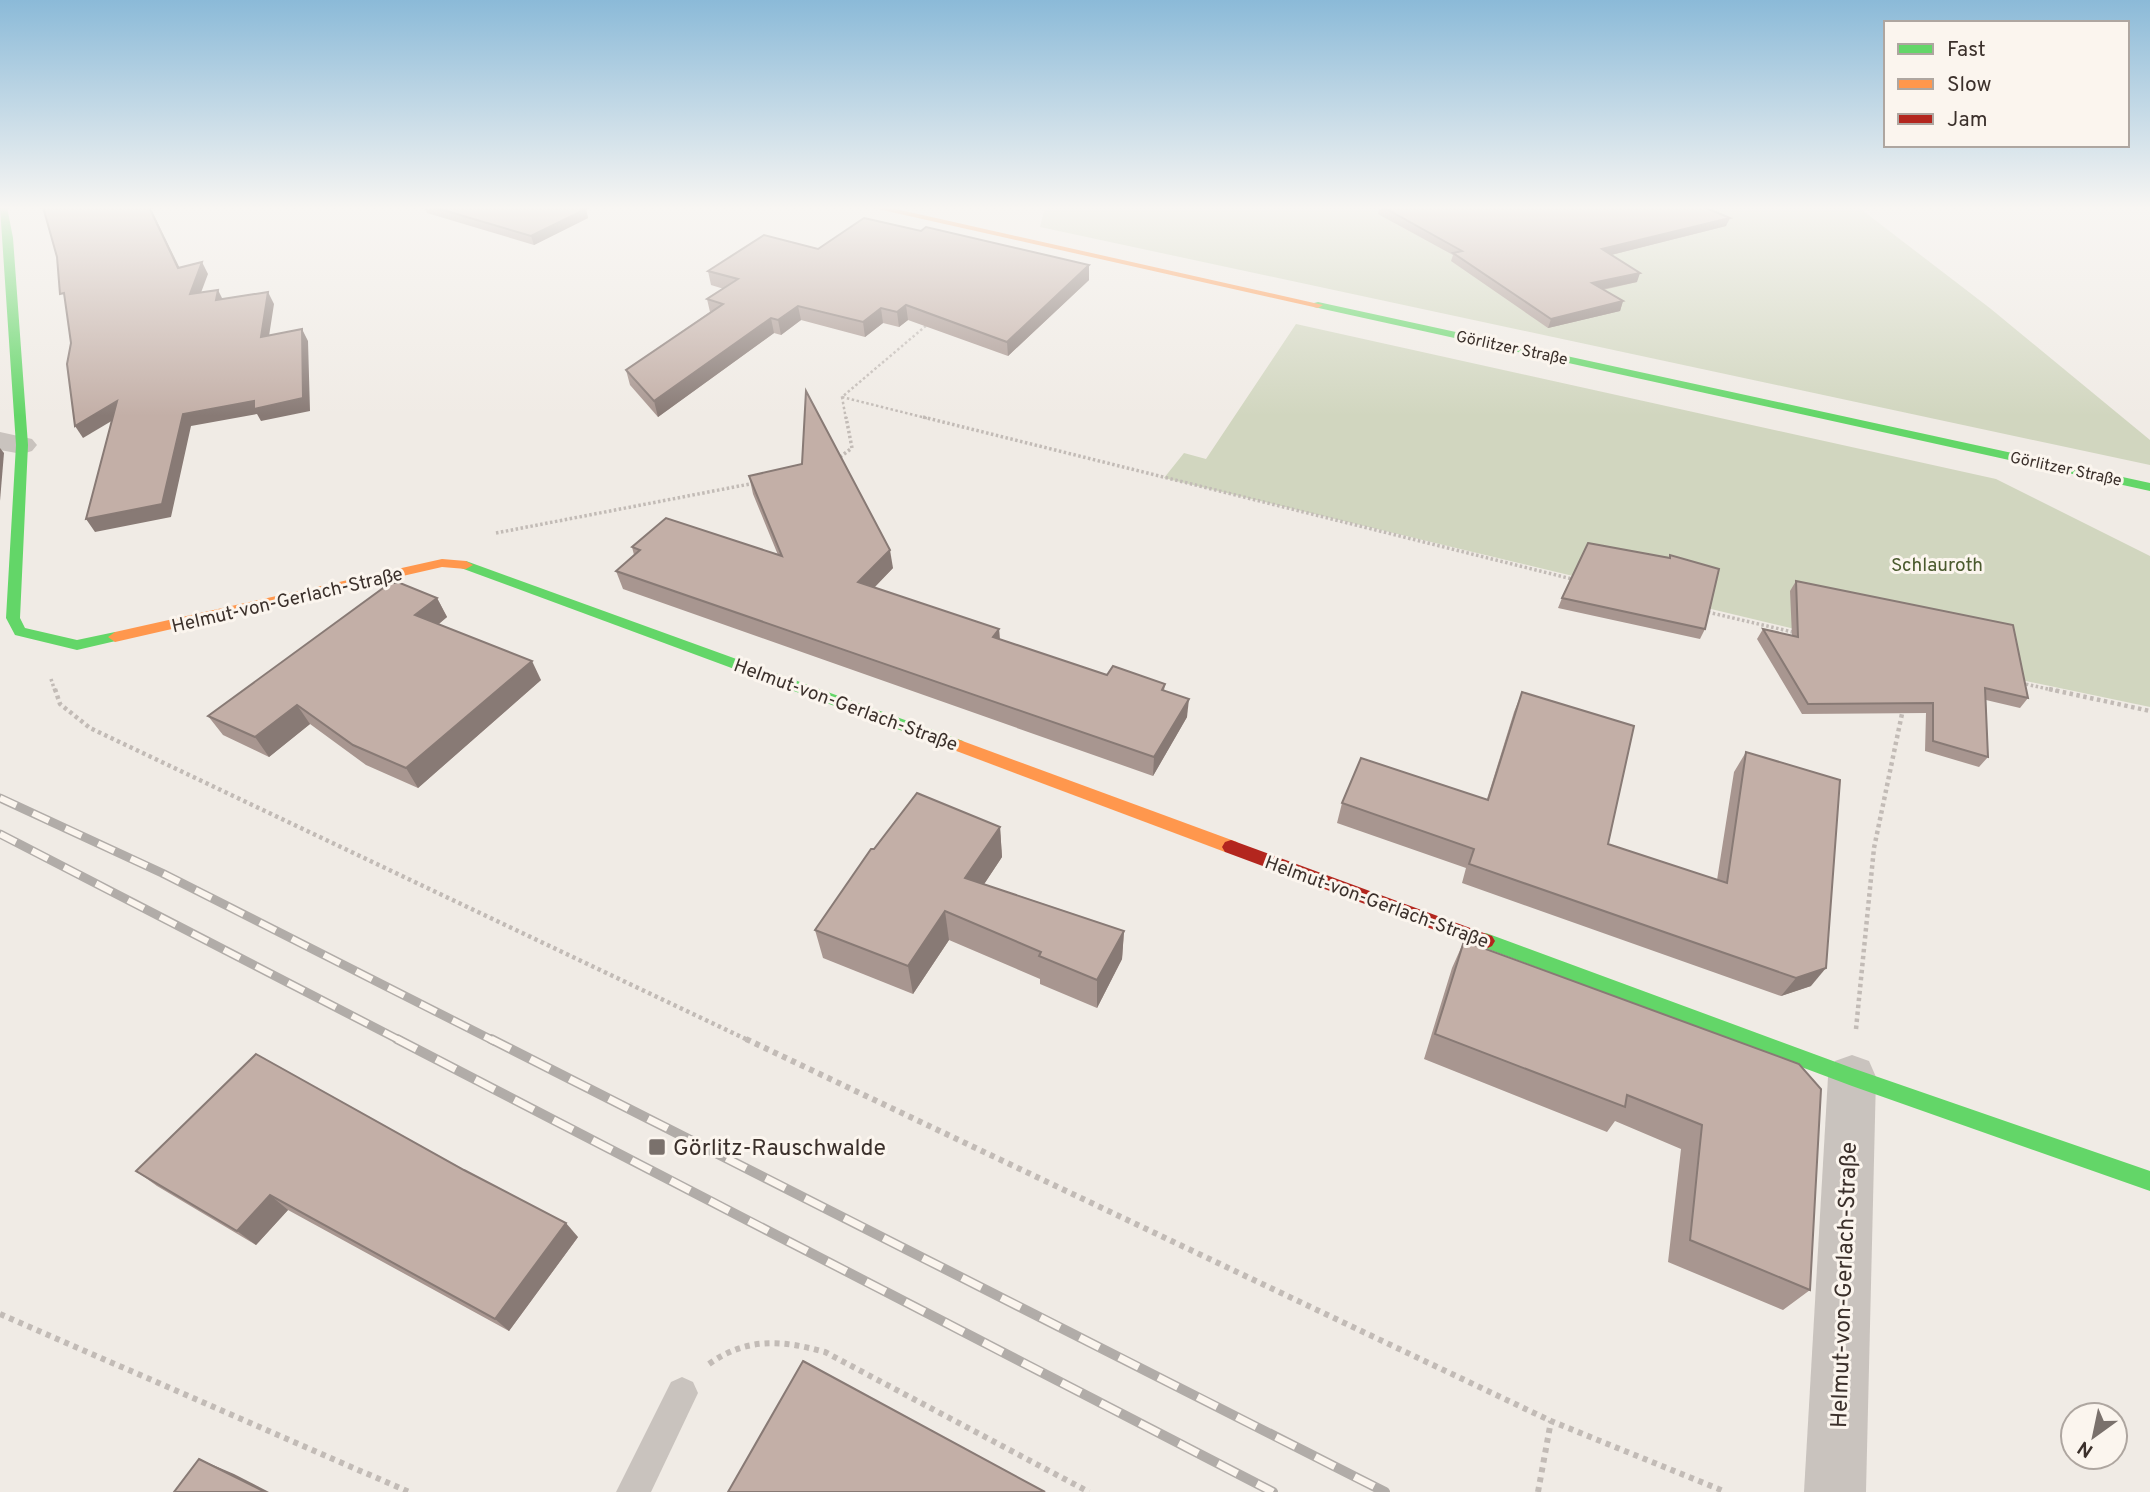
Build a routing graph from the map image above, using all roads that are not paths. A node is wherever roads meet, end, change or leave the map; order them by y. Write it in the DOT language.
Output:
graph roads {
  1 [pos="5,277"];
  2 [pos="1191,277"];
  3 [pos="11,443"];
  4 [pos="2150,487"];
  5 [pos="1852,1077"];
  6 [pos="2150,1181"];
  7 [pos="682,1393"];
  8 [pos="633,1492"];
  9 [pos="1835,1492"];
  1 -- 3 [label="street, Helmut-von-Gerlach-Straße"];
  2 -- 4 [label="street, Görlitzer Straße"];
  3 -- 5 [label="street, Helmut-von-Gerlach-Straße"];
  5 -- 6 [label="street, Helmut-von-Gerlach-Straße"];
  5 -- 9 [label="street, Helmut-von-Gerlach-Straße"];
  7 -- 8 [label="lane"];
}
